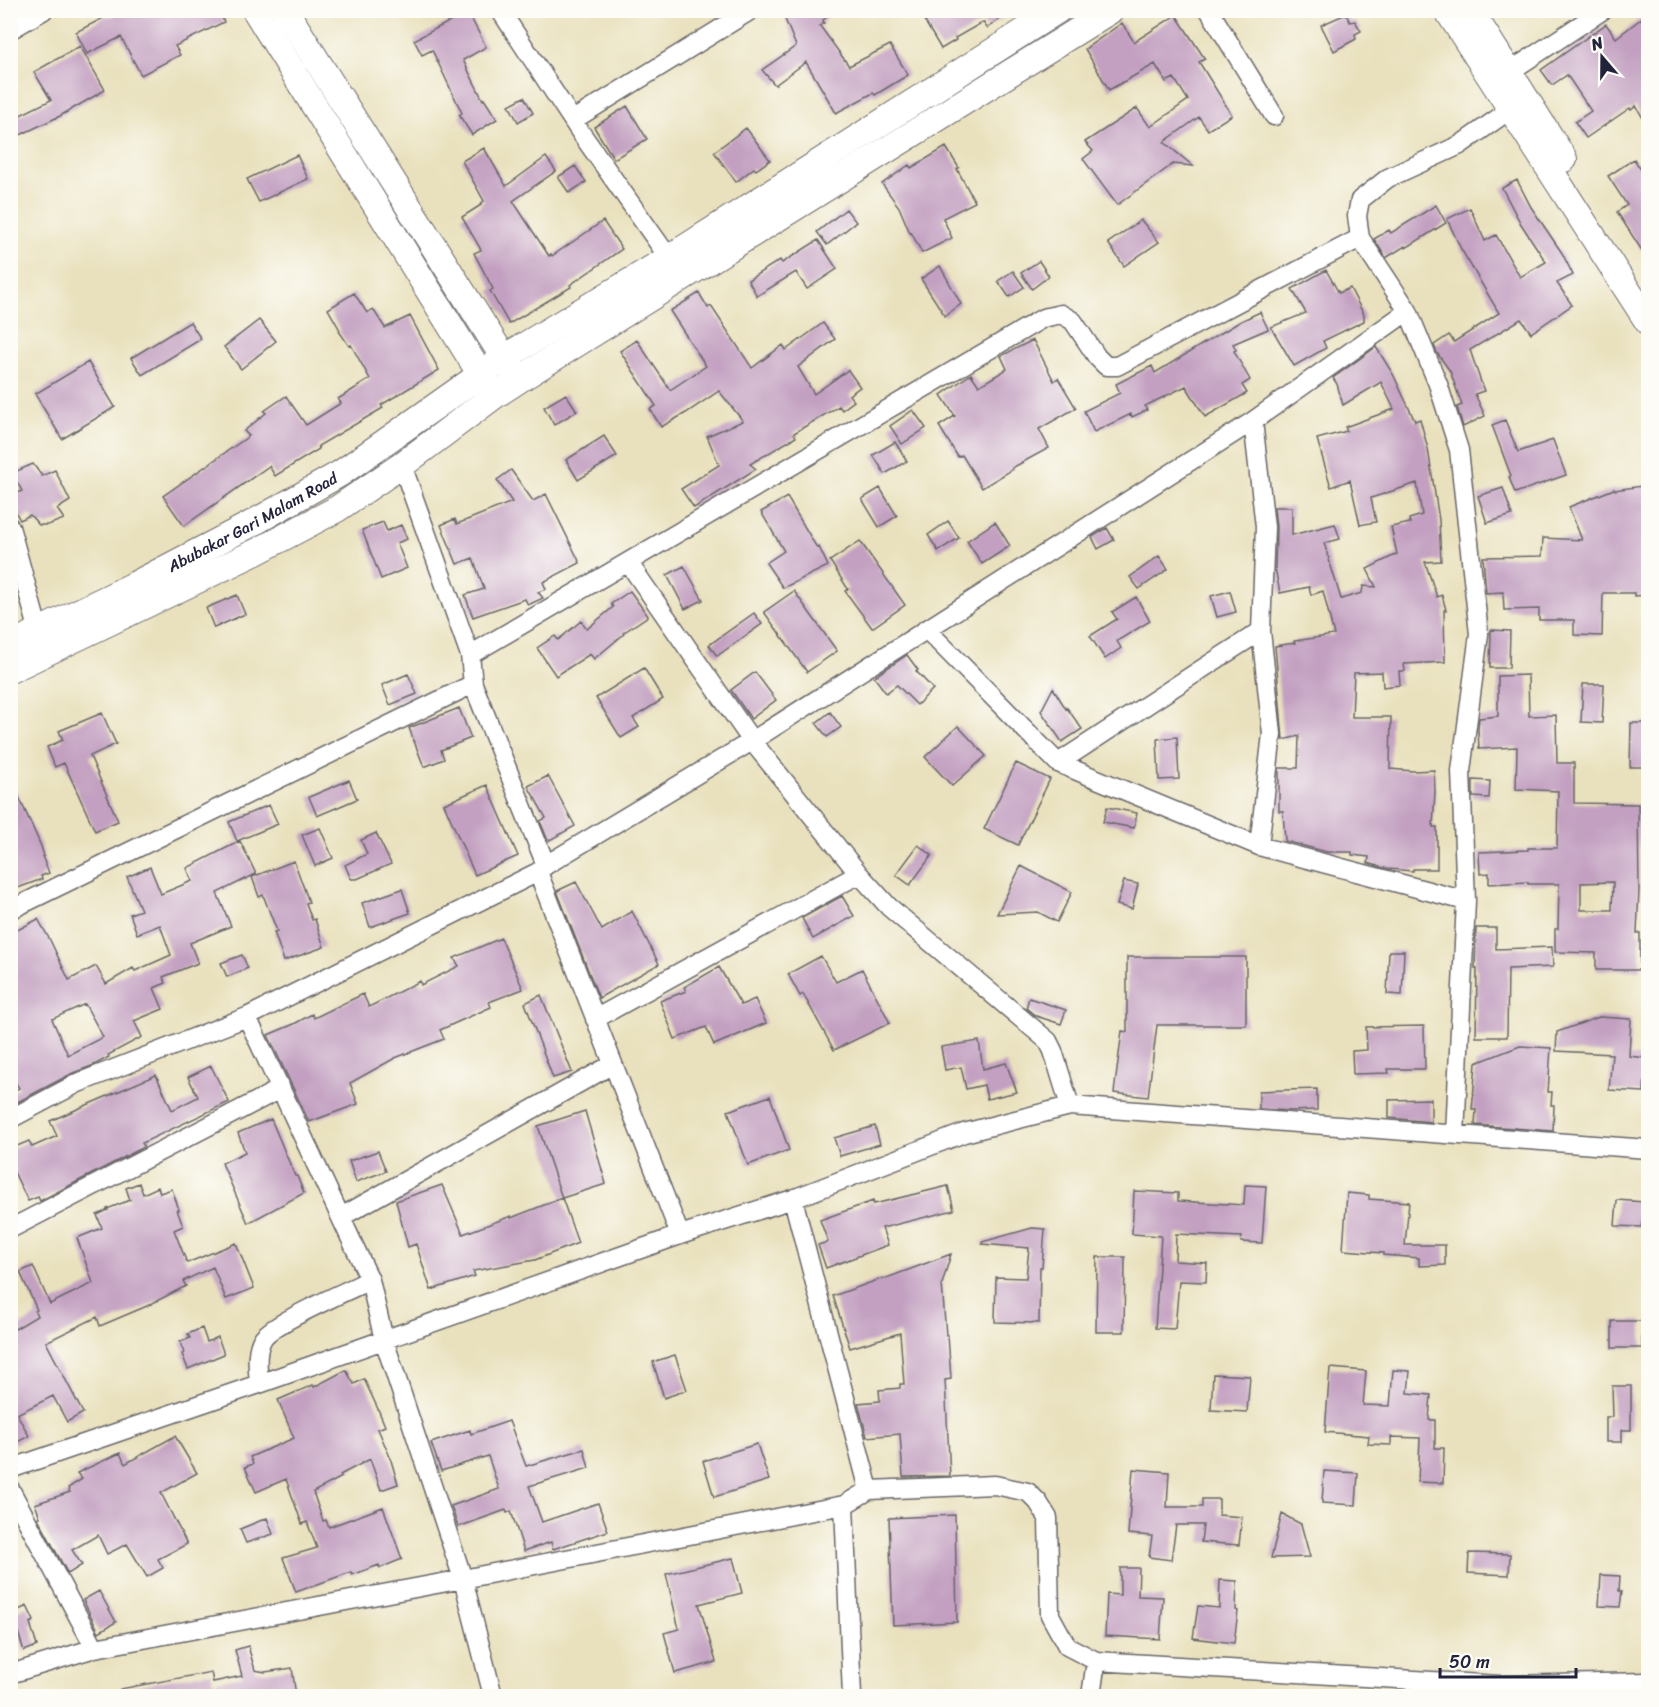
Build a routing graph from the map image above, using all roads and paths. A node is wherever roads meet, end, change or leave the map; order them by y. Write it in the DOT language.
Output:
graph roads {
  1 [pos="44,10"];
  2 [pos="255,10"];
  3 [pos="285,10"];
  4 [pos="500,10"];
  5 [pos="1058,10"];
  6 [pos="1111,10"];
  7 [pos="1209,10"];
  8 [pos="1447,10"];
  9 [pos="1470,10"];
  10 [pos="1603,10"];
  11 [pos="745,12"];
  12 [pos="10,30"];
  13 [pos="1509,72"];
  14 [pos="1511,109"];
  15 [pos="1274,116"];
  16 [pos="573,120"];
  17 [pos="1360,238"];
  18 [pos="669,258"];
  19 [pos="1648,291"];
  20 [pos="1408,311"];
  21 [pos="1648,322"];
  22 [pos="504,358"];
  23 [pos="479,374"];
  24 [pos="520,379"];
  25 [pos="494,396"];
  26 [pos="1252,422"];
  27 [pos="402,465"];
  28 [pos="10,527"];
  29 [pos="628,562"];
  30 [pos="926,629"];
  31 [pos="1261,631"];
  32 [pos="39,632"];
  33 [pos="10,645"];
  34 [pos="470,655"];
  35 [pos="10,670"];
  36 [pos="473,684"];
  37 [pos="752,741"];
  38 [pos="1058,763"];
  39 [pos="1259,846"];
  40 [pos="542,869"];
  41 [pos="859,874"];
  42 [pos="1466,900"];
  43 [pos="10,910"];
  44 [pos="247,1017"];
  45 [pos="595,1019"];
  46 [pos="613,1064"];
  47 [pos="280,1089"];
  48 [pos="1070,1106"];
  49 [pos="10,1119"];
  50 [pos="1455,1135"];
  51 [pos="1648,1149"];
  52 [pos="793,1200"];
  53 [pos="341,1217"];
  54 [pos="10,1229"];
  55 [pos="680,1235"];
  56 [pos="369,1280"];
  57 [pos="384,1340"];
  58 [pos="259,1384"];
  59 [pos="10,1469"];
  60 [pos="10,1490"];
  61 [pos="869,1490"];
  62 [pos="843,1505"];
  63 [pos="464,1579"];
  64 [pos="95,1648"];
  65 [pos="1096,1661"];
  66 [pos="10,1674"];
  67 [pos="1648,1682"];
  68 [pos="494,1696"];
  69 [pos="852,1696"];
  70 [pos="1091,1696"];
  1 -- 12 [label="street"];
  2 -- 23 [label="street"];
  3 -- 22 [label="street"];
  4 -- 16 [label="street"];
  5 -- 18 [label="street, Abubakar Gari Malam Road"];
  6 -- 24 [label="street"];
  7 -- 15 [label="street"];
  8 -- 14 [label="street"];
  9 -- 13 [label="street"];
  10 -- 13 [label="street"];
  11 -- 16 [label="street"];
  13 -- 19 [label="street"];
  14 -- 17 [label="street"];
  14 -- 21 [label="street"];
  16 -- 18 [label="street"];
  17 -- 20 [label="street"];
  17 -- 29 [label="street"];
  18 -- 22 [label="street, Abubakar Gari Malam Road"];
  20 -- 26 [label="street"];
  20 -- 42 [label="street"];
  22 -- 23 [label="street, Abubakar Gari Malam Road"];
  22 -- 24 [label="street"];
  23 -- 25 [label="street"];
  23 -- 32 [label="street, Abubakar Gari Malam Road"];
  24 -- 25 [label="street"];
  25 -- 27 [label="street"];
  26 -- 30 [label="street"];
  26 -- 31 [label="street"];
  27 -- 34 [label="street"];
  27 -- 35 [label="street"];
  28 -- 32 [label="street"];
  29 -- 34 [label="street"];
  29 -- 37 [label="street"];
  30 -- 37 [label="street"];
  30 -- 38 [label="street"];
  31 -- 38 [label="street"];
  31 -- 39 [label="street"];
  32 -- 33 [label="street, Abubakar Gari Malam Road"];
  34 -- 36 [label="street"];
  36 -- 40 [label="street"];
  36 -- 43 [label="street"];
  37 -- 40 [label="street"];
  37 -- 41 [label="street"];
  38 -- 39 [label="street"];
  39 -- 42 [label="street"];
  40 -- 44 [label="street"];
  40 -- 45 [label="street"];
  41 -- 45 [label="street"];
  41 -- 48 [label="street"];
  42 -- 50 [label="street"];
  44 -- 47 [label="street"];
  44 -- 49 [label="street"];
  45 -- 46 [label="street"];
  46 -- 53 [label="street"];
  46 -- 55 [label="street"];
  47 -- 53 [label="street"];
  47 -- 54 [label="street"];
  48 -- 50 [label="street"];
  48 -- 52 [label="street"];
  50 -- 51 [label="street"];
  52 -- 55 [label="street"];
  52 -- 61 [label="street"];
  53 -- 56 [label="street"];
  55 -- 57 [label="street"];
  56 -- 57 [label="street"];
  56 -- 58 [label="street"];
  57 -- 58 [label="street"];
  57 -- 63 [label="street"];
  58 -- 59 [label="street"];
  60 -- 64 [label="street"];
  61 -- 62 [label="street"];
  61 -- 65 [label="street"];
  62 -- 63 [label="street"];
  62 -- 69 [label="street"];
  63 -- 64 [label="street"];
  63 -- 68 [label="street"];
  64 -- 66 [label="street"];
  65 -- 67 [label="street"];
  65 -- 70 [label="street"];
}
